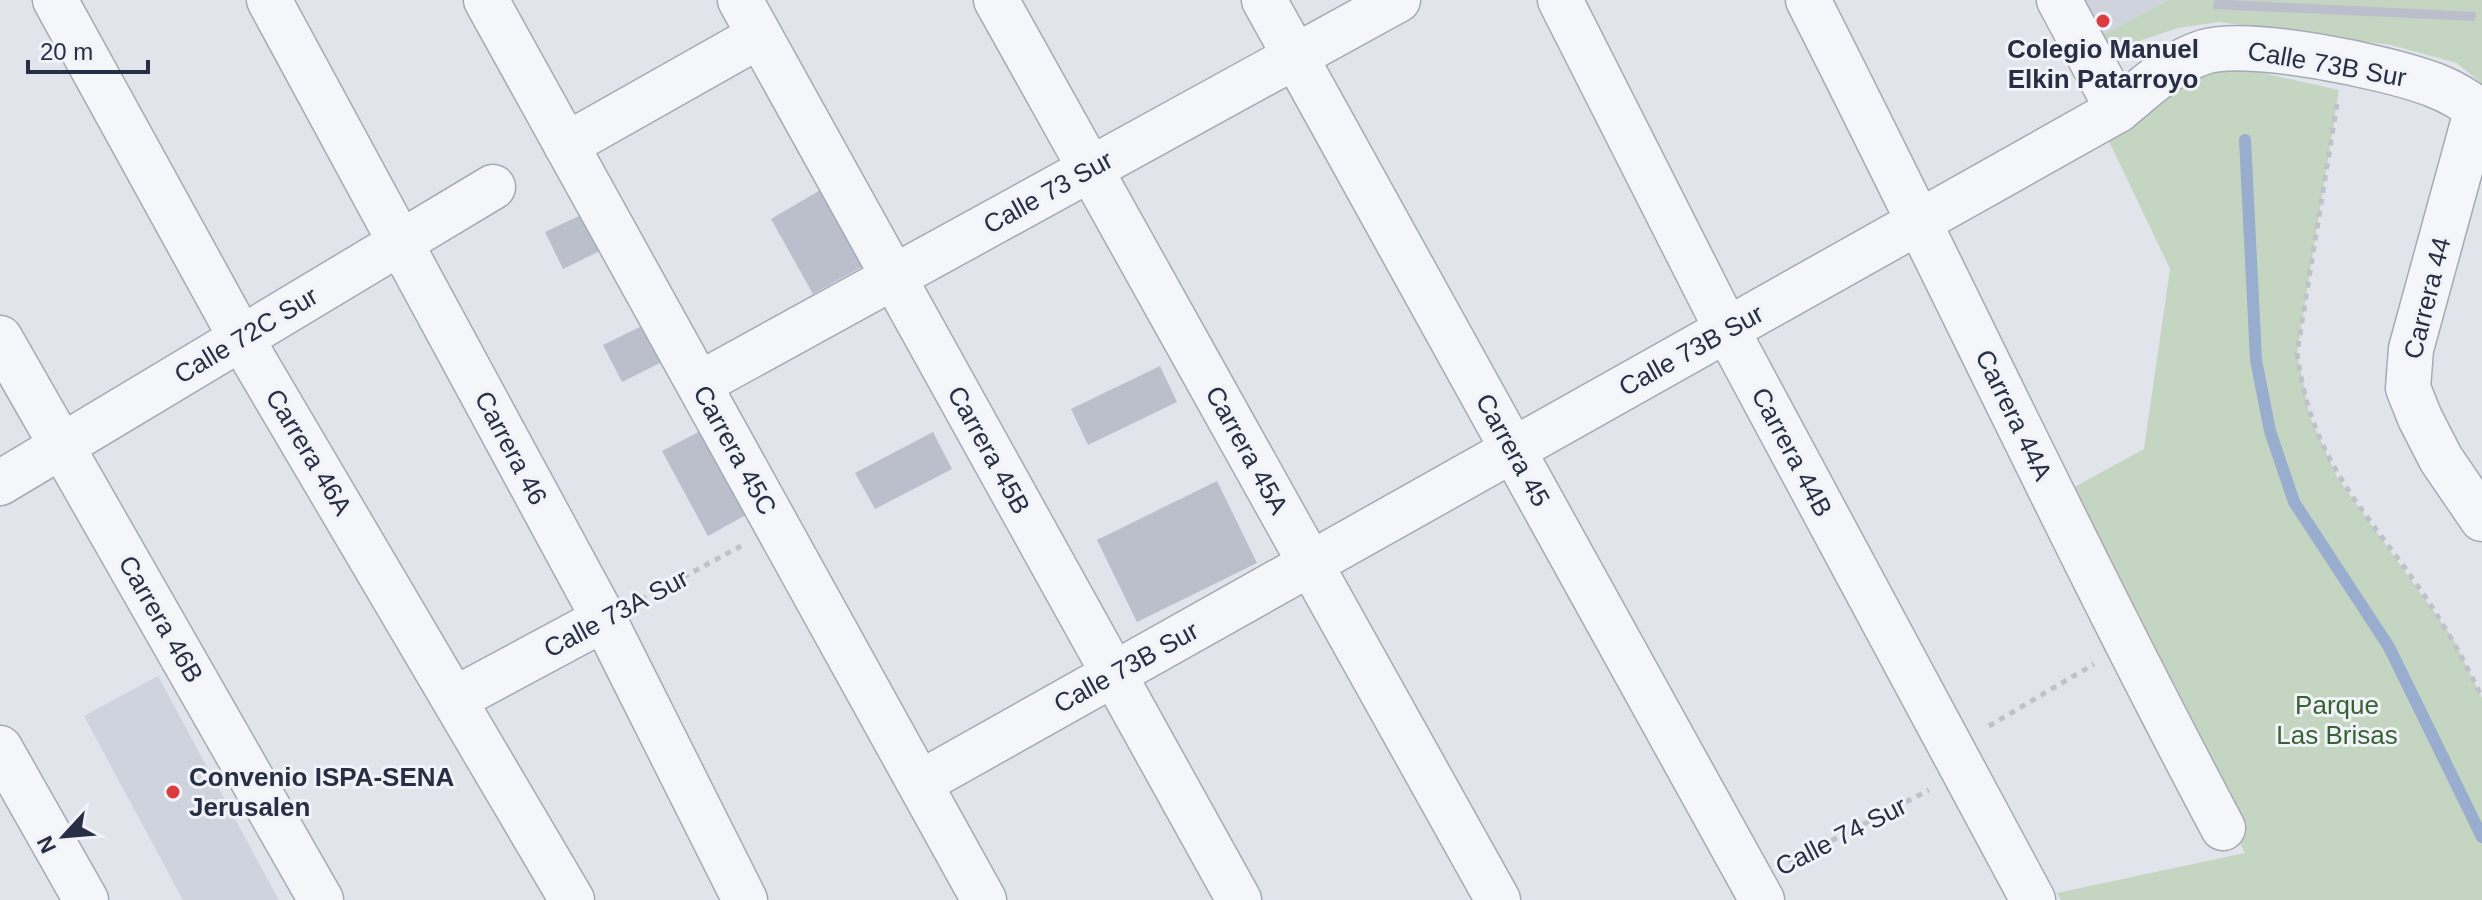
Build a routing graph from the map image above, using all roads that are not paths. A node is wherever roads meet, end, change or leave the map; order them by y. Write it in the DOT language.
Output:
graph roads {
  1 [pos="55,0"];
  2 [pos="269,0"];
  3 [pos="486,0"];
  4 [pos="996,0"];
  5 [pos="1264,0"];
  6 [pos="1398,0"];
  7 [pos="1560,0"];
  8 [pos="1808,0"];
  9 [pos="2059,0"];
  10 [pos="750,18"];
  11 [pos="1295,56"];
  12 [pos="2118,110"];
  13 [pos="2479,110"];
  14 [pos="566,145"];
  15 [pos="1090,169"];
  16 [pos="493,187"];
  17 [pos="1920,221"];
  18 [pos="400,242"];
  19 [pos="893,277"];
  20 [pos="1727,330"];
  21 [pos="0,338"];
  22 [pos="241,338"];
  23 [pos="699,384"];
  24 [pos="62,446"];
  25 [pos="1513,450"];
  26 [pos="0,483"];
  27 [pos="2482,519"];
  28 [pos="1311,564"];
  29 [pos="604,619"];
  30 [pos="1114,674"];
  31 [pos="455,699"];
  32 [pos="0,748"];
  33 [pos="920,783"];
  34 [pos="2223,828"];
  35 [pos="1745,894"];
  36 [pos="564,897"];
  37 [pos="86,900"];
  38 [pos="321,900"];
  39 [pos="745,900"];
  40 [pos="984,900"];
  41 [pos="1239,900"];
  42 [pos="1498,900"];
  43 [pos="2033,900"];
  1 -- 22 [label="street, Carrera 46A"];
  2 -- 18 [label="street, Carrera 46"];
  3 -- 14 [label="street, Carrera 45C"];
  4 -- 15 [label="street, Carrera 45A"];
  5 -- 11 [label="street, Carrera 45"];
  6 -- 11 [label="street, Calle 73 Sur"];
  7 -- 20 [label="street, Carrera 44B"];
  8 -- 17 [label="street, Carrera 44A"];
  9 -- 12 [label="street"];
  10 -- 14 [label="street"];
  10 -- 19 [label="street, Carrera 45B"];
  11 -- 15 [label="street, Calle 73 Sur"];
  11 -- 25 [label="street, Carrera 45"];
  12 -- 13 [label="street, Calle 73B Sur"];
  12 -- 17 [label="street, Calle 73B Sur"];
  13 -- 27 [label="street, Carrera 44"];
  14 -- 23 [label="street, Carrera 45C"];
  15 -- 19 [label="street, Calle 73 Sur"];
  15 -- 28 [label="street, Carrera 45A"];
  16 -- 18 [label="street, Calle 72C Sur"];
  17 -- 20 [label="street, Calle 73B Sur"];
  17 -- 34 [label="street, Carrera 44A"];
  18 -- 22 [label="street, Calle 72C Sur"];
  18 -- 29 [label="street, Carrera 46"];
  19 -- 23 [label="street, Calle 73 Sur"];
  19 -- 30 [label="street, Carrera 45B"];
  20 -- 25 [label="street, Calle 73B Sur"];
  20 -- 43 [label="street, Carrera 44B"];
  21 -- 24 [label="street, Carrera 46B"];
  22 -- 24 [label="street, Calle 72C Sur"];
  22 -- 31 [label="street, Carrera 46A"];
  23 -- 33 [label="street, Carrera 45C"];
  24 -- 26 [label="street, Calle 72C Sur"];
  24 -- 38 [label="street, Carrera 46B"];
  25 -- 28 [label="street, Calle 73B Sur"];
  25 -- 35 [label="street, Carrera 45"];
  28 -- 30 [label="street, Calle 73B Sur"];
  28 -- 42 [label="street, Carrera 45A"];
  29 -- 31 [label="street, Calle 73A Sur"];
  29 -- 39 [label="street, Carrera 46"];
  30 -- 33 [label="street, Calle 73B Sur"];
  30 -- 41 [label="street, Carrera 45B"];
  31 -- 36 [label="street, Carrera 46A"];
  32 -- 37 [label="street"];
  33 -- 40 [label="street, Carrera 45C"];
}
